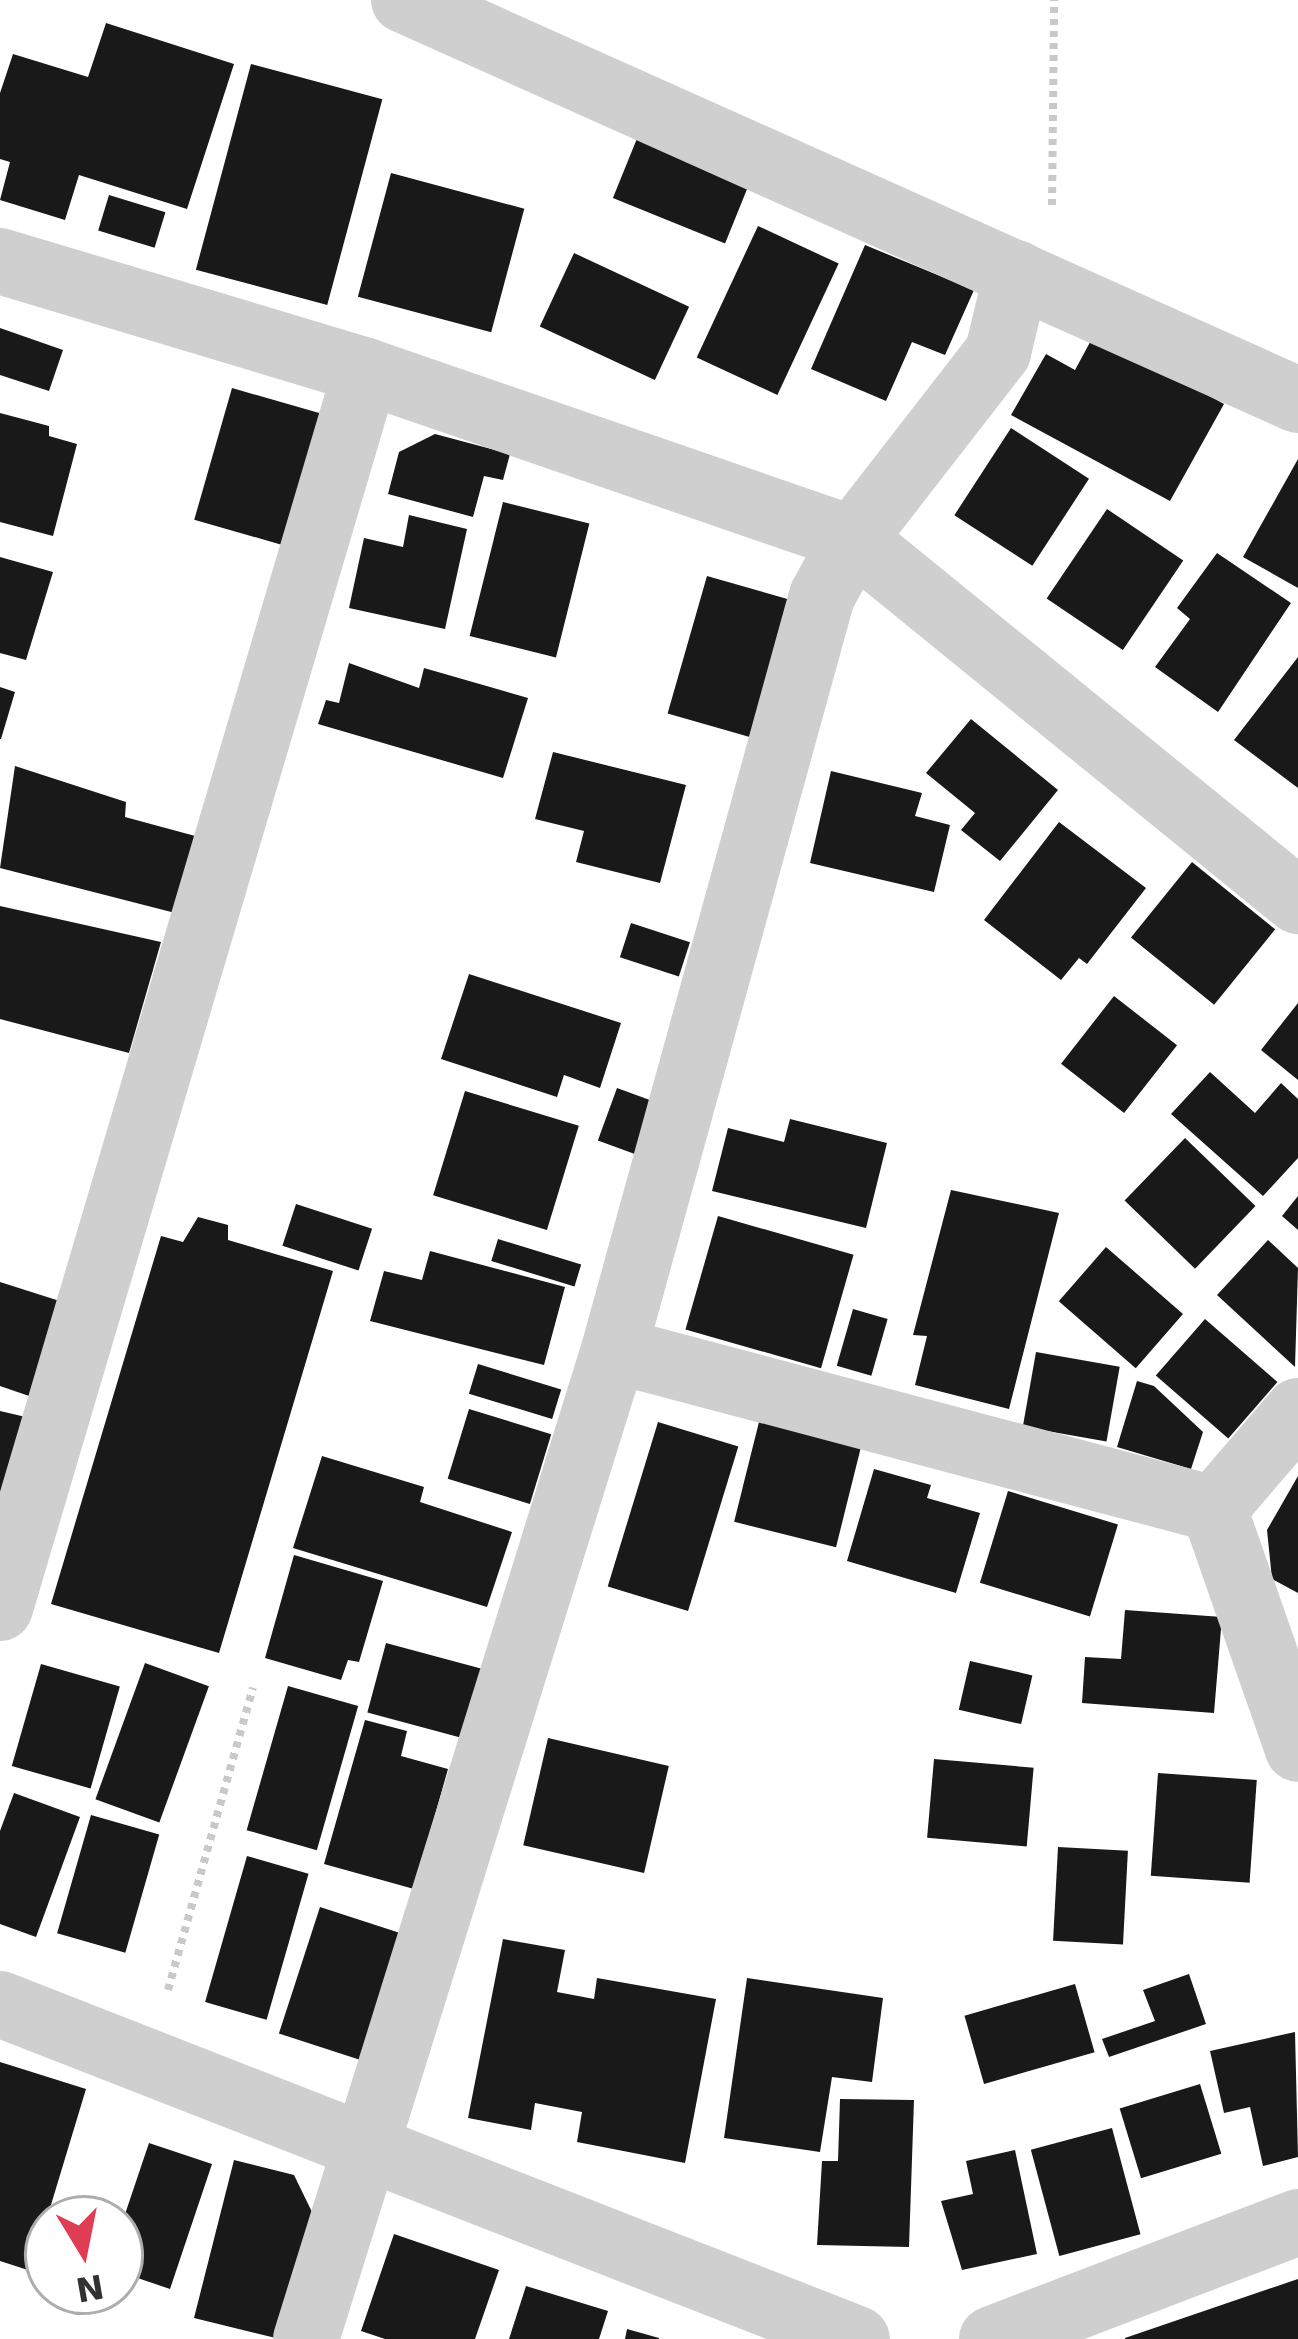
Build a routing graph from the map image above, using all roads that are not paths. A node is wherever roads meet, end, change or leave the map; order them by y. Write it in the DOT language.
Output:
graph roads {
  1 [pos="404,0"];
  2 [pos="0,261"];
  3 [pos="1017,272"];
  4 [pos="366,371"];
  5 [pos="1298,400"];
  6 [pos="853,539"];
  7 [pos="1298,901"];
  8 [pos="614,1350"];
  9 [pos="1298,1411"];
  10 [pos="1214,1509"];
  11 [pos="0,1608"];
  12 [pos="1298,1749"];
  13 [pos="0,2004"];
  14 [pos="364,2145"];
  15 [pos="1298,2222"];
  16 [pos="306,2339"];
  17 [pos="857,2339"];
  18 [pos="992,2339"];
  1 -- 3 [label="street"];
  2 -- 4 [label="street"];
  3 -- 5 [label="street"];
  3 -- 6 [label="street"];
  4 -- 6 [label="street"];
  4 -- 11 [label="street"];
  6 -- 7 [label="street"];
  6 -- 8 [label="street"];
  8 -- 10 [label="street"];
  8 -- 14 [label="street"];
  9 -- 10 [label="street"];
  10 -- 12 [label="street"];
  13 -- 14 [label="street"];
  14 -- 16 [label="street"];
  14 -- 17 [label="street"];
  15 -- 18 [label="street"];
}
